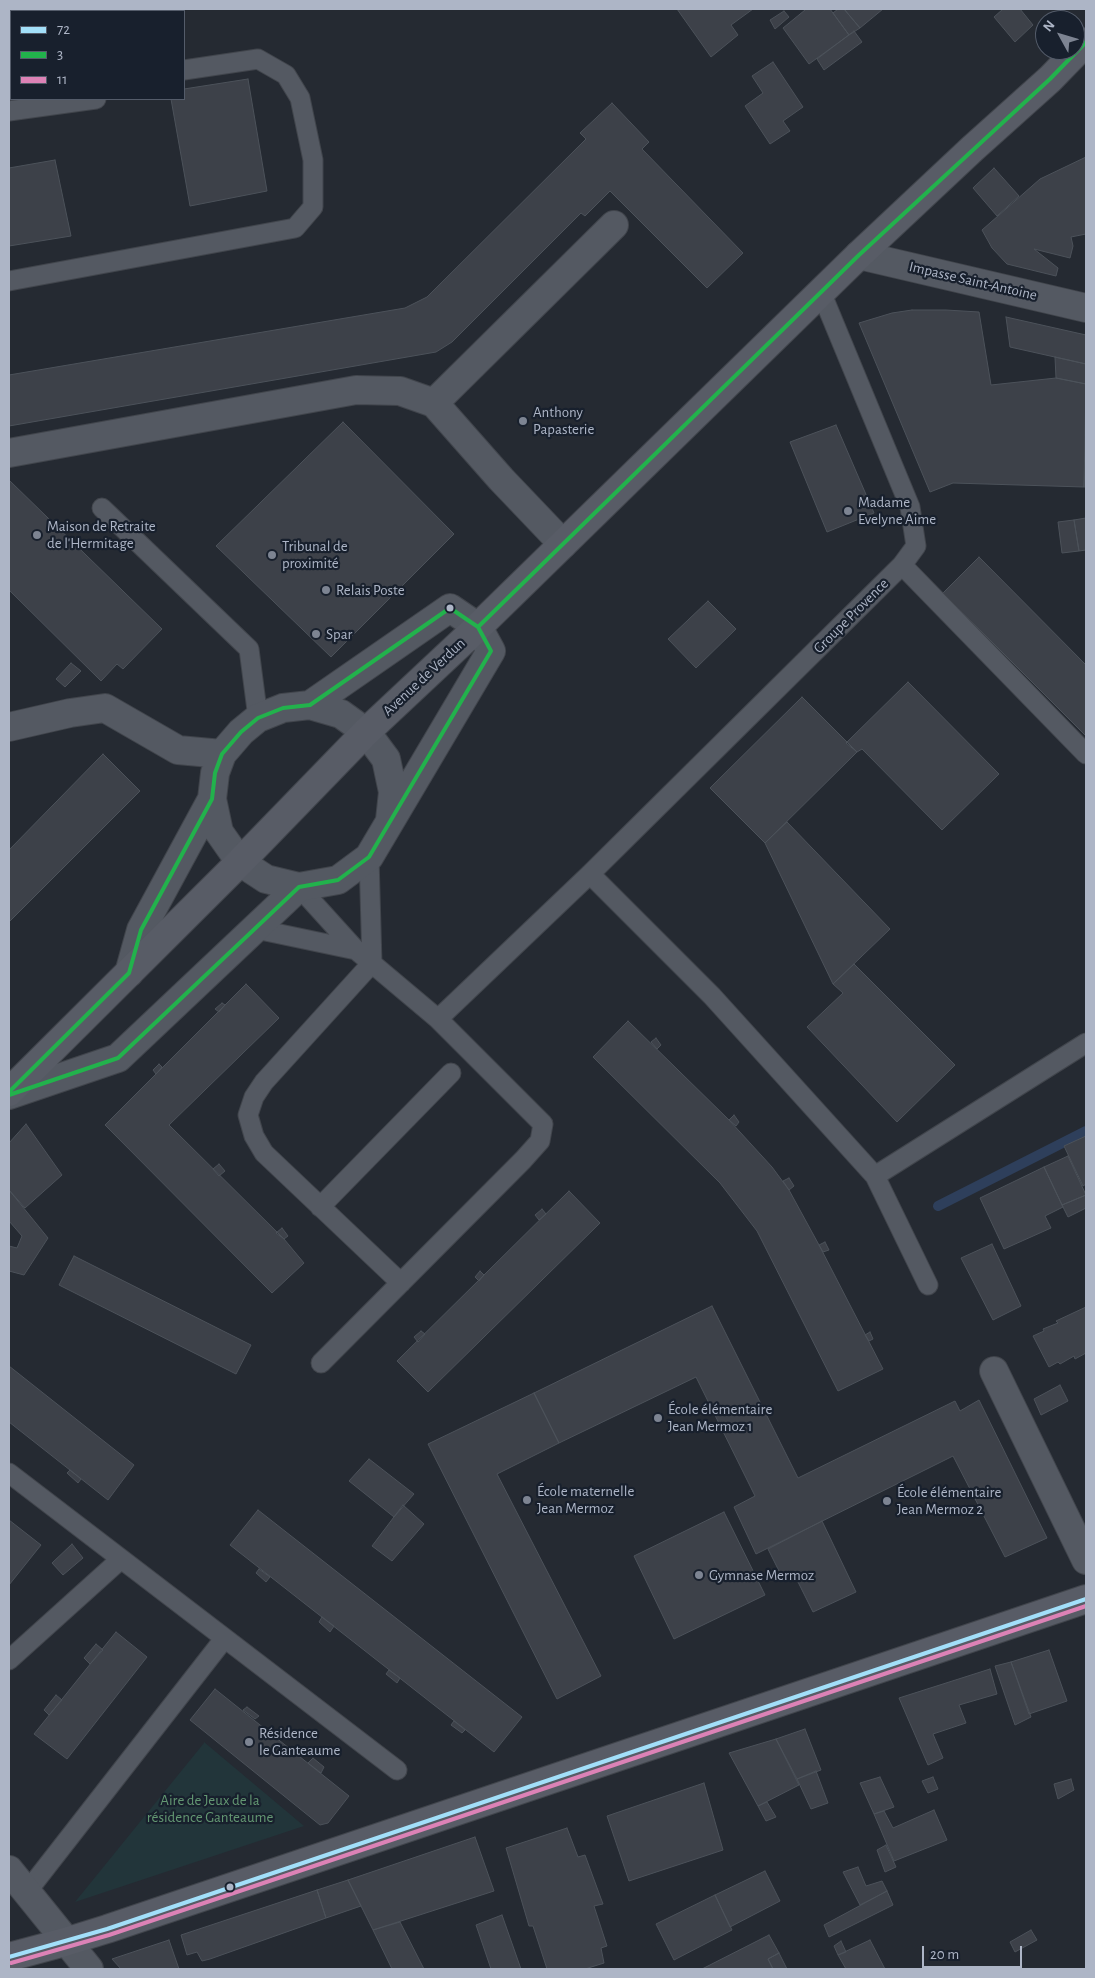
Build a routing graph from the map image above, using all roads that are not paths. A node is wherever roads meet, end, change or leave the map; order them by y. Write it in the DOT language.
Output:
graph roads {
  1 [pos="1086,42"];
  2 [pos="1086,68"];
  3 [pos="185,70"];
  4 [pos="1050,79"];
  5 [pos="89,100"];
  6 [pos="9,111"];
  7 [pos="614,224"];
  8 [pos="859,254"];
  9 [pos="9,281"];
  10 [pos="821,292"];
  11 [pos="1086,308"];
  12 [pos="434,403"];
  13 [pos="9,453"];
  14 [pos="102,508"];
  15 [pos="563,544"];
  16 [pos="902,565"];
  17 [pos="478,627"];
  18 [pos="310,705"];
  19 [pos="258,718"];
  20 [pos="9,727"];
  21 [pos="366,732"];
  22 [pos="222,754"];
  23 [pos="1086,754"];
  24 [pos="212,800"];
  25 [pos="390,826"];
  26 [pos="369,858"];
  27 [pos="240,862"];
  28 [pos="590,874"];
  29 [pos="300,887"];
  30 [pos="256,929"];
  31 [pos="356,950"];
  32 [pos="372,963"];
  33 [pos="129,974"];
  34 [pos="438,1019"];
  35 [pos="1086,1043"];
  36 [pos="450,1073"];
  37 [pos="9,1094"];
  38 [pos="875,1176"];
  39 [pos="320,1207"];
  40 [pos="400,1283"];
  41 [pos="928,1285"];
  42 [pos="321,1363"];
  43 [pos="994,1371"];
  44 [pos="9,1473"];
  45 [pos="121,1559"];
  46 [pos="1086,1560"];
  47 [pos="1086,1599"];
  48 [pos="224,1639"];
  49 [pos="9,1660"];
  50 [pos="397,1770"];
  51 [pos="9,1870"];
  52 [pos="26,1893"];
  53 [pos="66,1942"];
  54 [pos="9,1957"];
  55 [pos="89,1969"];
  1 -- 4 [label="main road, Avenue de Verdun"];
  2 -- 4 [label="main road"];
  3 -- 9 [label="lane"];
  4 -- 8 [label="main road, Avenue de Verdun"];
  5 -- 6 [label="lane"];
  7 -- 12 [label="street"];
  8 -- 10 [label="main road, Avenue de Verdun"];
  8 -- 11 [label="street, Impasse Saint-Antoine"];
  10 -- 15 [label="main road, Avenue de Verdun"];
  10 -- 16 [label="lane, Groupe Provence"];
  12 -- 13 [label="street"];
  12 -- 15 [label="street"];
  14 -- 19 [label="lane"];
  15 -- 17 [label="main road, Avenue de Verdun"];
  16 -- 23 [label="lane"];
  16 -- 28 [label="lane, Groupe Provence"];
  17 -- 18 [label="street"];
  17 -- 21 [label="main road, Avenue de Verdun"];
  17 -- 25 [label="street"];
  18 -- 19 [label="street"];
  18 -- 21 [label="street"];
  19 -- 22 [label="street"];
  20 -- 22 [label="street"];
  21 -- 25 [label="street"];
  21 -- 27 [label="main road, Avenue de Verdun"];
  22 -- 24 [label="street"];
  24 -- 27 [label="street"];
  24 -- 33 [label="street"];
  25 -- 26 [label="street"];
  26 -- 29 [label="street"];
  26 -- 32 [label="lane"];
  27 -- 29 [label="street"];
  27 -- 33 [label="main road, Avenue de Verdun"];
  28 -- 34 [label="lane, Groupe Provence"];
  28 -- 38 [label="lane"];
  29 -- 30 [label="street"];
  29 -- 31 [label="lane"];
  30 -- 31 [label="lane"];
  30 -- 37 [label="street"];
  31 -- 32 [label="lane"];
  32 -- 34 [label="lane"];
  32 -- 39 [label="lane"];
  33 -- 37 [label="main road, Avenue de Verdun"];
  34 -- 40 [label="lane"];
  35 -- 38 [label="lane"];
  36 -- 39 [label="lane"];
  38 -- 41 [label="lane"];
  39 -- 40 [label="lane"];
  40 -- 42 [label="lane"];
  43 -- 46 [label="street"];
  44 -- 45 [label="lane"];
  45 -- 48 [label="lane"];
  45 -- 49 [label="lane"];
  47 -- 53 [label="main road"];
  48 -- 50 [label="lane"];
  48 -- 52 [label="lane"];
  51 -- 52 [label="street"];
  52 -- 53 [label="street"];
  53 -- 54 [label="main road"];
  53 -- 55 [label="street"];
}
